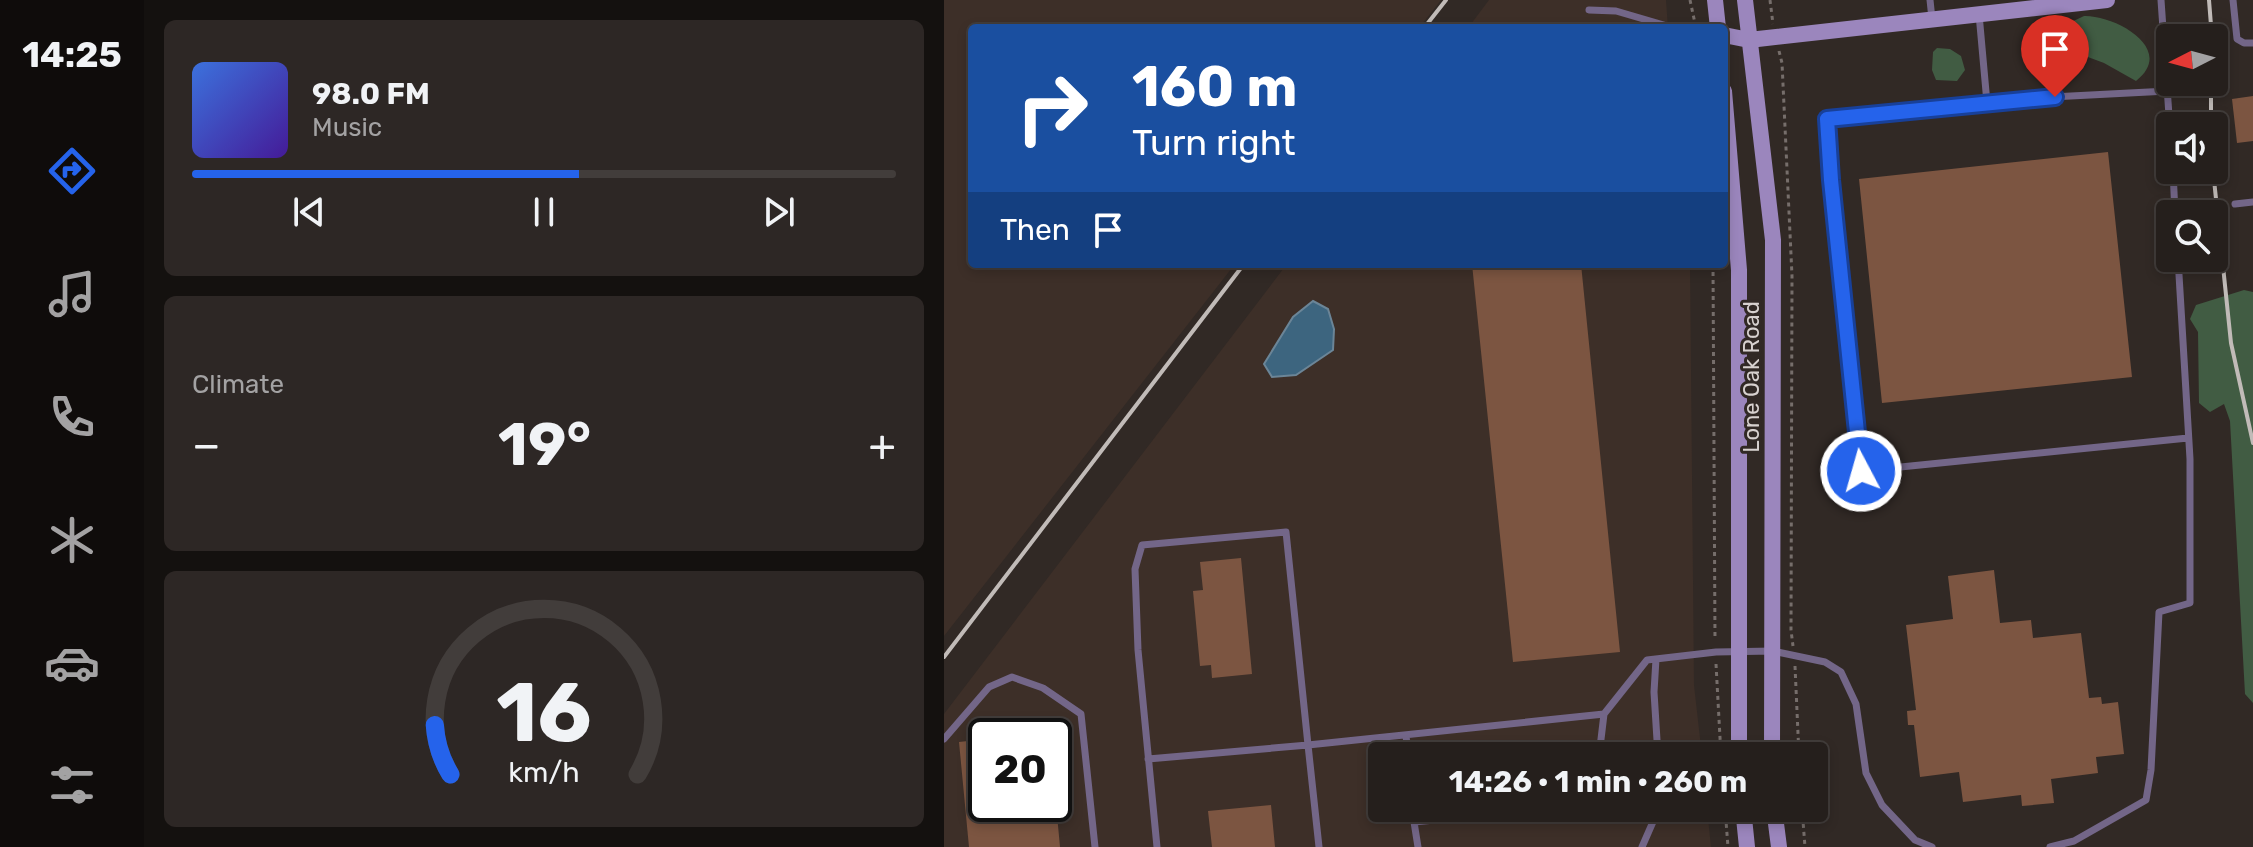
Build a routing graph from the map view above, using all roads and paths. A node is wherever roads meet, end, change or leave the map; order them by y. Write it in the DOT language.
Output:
graph roads {
  1 [pos="1690,0"];
  2 [pos="1715,0"];
  3 [pos="1745,0"];
  4 [pos="1770,0"];
  5 [pos="1930,0"];
  6 [pos="2107,0"];
  7 [pos="2161,0"];
  8 [pos="2233,0"];
  9 [pos="1984,9"];
  10 [pos="1589,10"];
  11 [pos="1932,19"];
  12 [pos="1660,24"];
  13 [pos="1695,24"];
  14 [pos="1718,24"];
  15 [pos="2163,24"];
  16 [pos="1728,36"];
  17 [pos="1775,37"];
  18 [pos="1749,40"];
  19 [pos="2253,43"];
  20 [pos="2156,92"];
  21 [pos="1987,103"];
  22 [pos="1728,139"];
  23 [pos="2253,202"];
  24 [pos="2235,204"];
  25 [pos="1713,268"];
  26 [pos="2179,272"];
  27 [pos="2188,438"];
  28 [pos="1739,651"];
  29 [pos="1773,651"];
  30 [pos="1716,652"];
  31 [pos="1795,656"];
  32 [pos="1656,659"];
  33 [pos="1604,714"];
  34 [pos="1406,735"];
  35 [pos="944,739"];
  36 [pos="1407,742"];
  37 [pos="1601,742"];
  38 [pos="1657,742"];
  39 [pos="1720,742"];
  40 [pos="1739,742"];
  41 [pos="1772,742"];
  42 [pos="1798,742"];
  43 [pos="1308,745"];
  44 [pos="1148,759"];
  45 [pos="1414,822"];
  46 [pos="1653,822"];
  47 [pos="1726,822"];
  48 [pos="1744,822"];
  49 [pos="1776,822"];
  50 [pos="1803,822"];
  51 [pos="1095,847"];
  52 [pos="1157,847"];
  53 [pos="1319,847"];
  54 [pos="1418,847"];
  55 [pos="1642,847"];
  56 [pos="1728,847"];
  57 [pos="1747,847"];
  58 [pos="1779,847"];
  59 [pos="1805,847"];
  60 [pos="1932,847"];
  61 [pos="2050,847"];
  1 -- 13 [label="path"];
  2 -- 14 [label="main road"];
  3 -- 18 [label="main road, Lone Oak Road"];
  4 -- 17 [label="path"];
  5 -- 11 [label="lane"];
  6 -- 9 [label="main road"];
  7 -- 15 [label="lane"];
  8 -- 19 [label="lane"];
  9 -- 11 [label="main road"];
  9 -- 21 [label="lane"];
  10 -- 12 [label="lane"];
  11 -- 17 [label="main road"];
  16 -- 18 [label="main road"];
  17 -- 18 [label="main road"];
  17 -- 31 [label="path"];
  18 -- 29 [label="main road, Lone Oak Road"];
  20 -- 21 [label="lane"];
  21 -- 27 [label="lane"];
  22 -- 28 [label="main road, Lone Oak Road"];
  23 -- 24 [label="lane"];
  25 -- 30 [label="path"];
  26 -- 27 [label="lane"];
  27 -- 61 [label="lane"];
  28 -- 29 [label="lane"];
  28 -- 30 [label="lane"];
  28 -- 40 [label="main road, Lone Oak Road"];
  29 -- 31 [label="lane"];
  29 -- 41 [label="main road, Lone Oak Road"];
  30 -- 32 [label="lane"];
  30 -- 39 [label="path"];
  31 -- 42 [label="path"];
  31 -- 60 [label="lane"];
  32 -- 33 [label="lane"];
  32 -- 38 [label="lane"];
  33 -- 34 [label="lane"];
  33 -- 37 [label="lane"];
  34 -- 36 [label="lane"];
  34 -- 43 [label="lane"];
  35 -- 51 [label="lane"];
  43 -- 44 [label="lane"];
  43 -- 44 [label="lane"];
  43 -- 53 [label="lane"];
  44 -- 52 [label="lane"];
  45 -- 54 [label="lane"];
  46 -- 55 [label="lane"];
  47 -- 56 [label="path"];
  48 -- 57 [label="main road"];
  49 -- 58 [label="main road"];
  50 -- 59 [label="path"];
}
